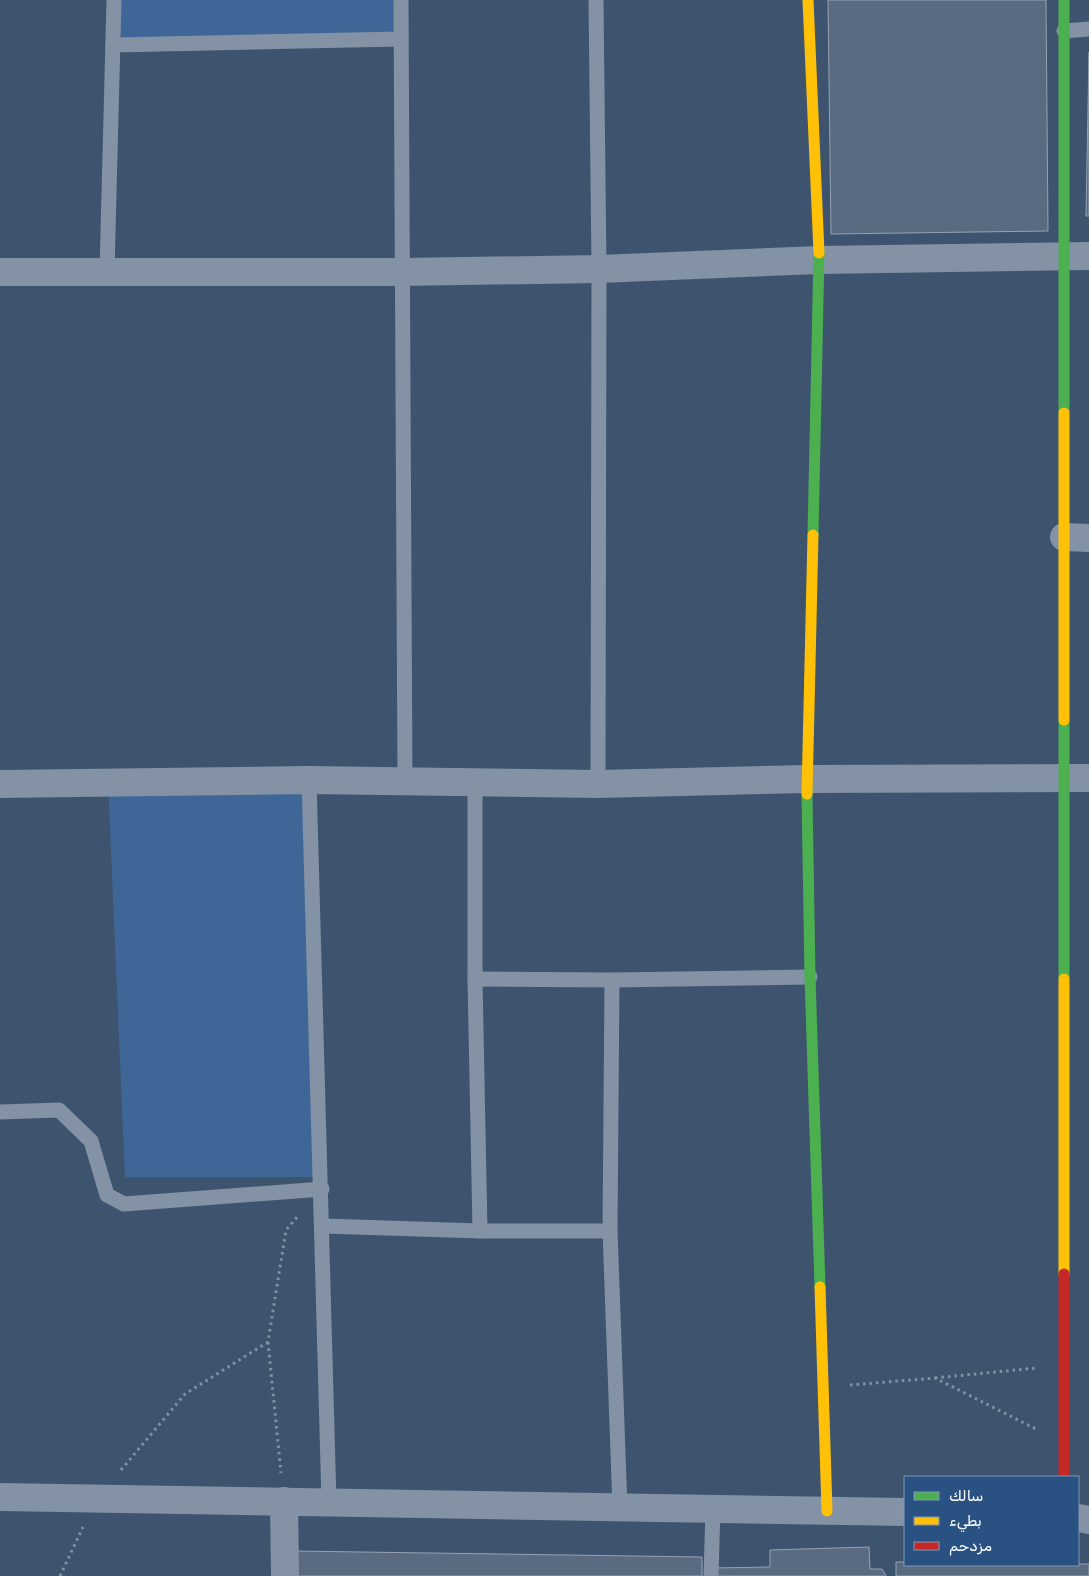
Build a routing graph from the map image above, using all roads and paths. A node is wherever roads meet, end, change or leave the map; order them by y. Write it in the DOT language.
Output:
graph roads {
  1 [pos="114,0"];
  2 [pos="401,0"];
  3 [pos="596,0"];
  4 [pos="808,0"];
  5 [pos="1064,0"];
  6 [pos="1089,29"];
  7 [pos="1064,31"];
  8 [pos="401,39"];
  9 [pos="113,45"];
  10 [pos="1076,256"];
  11 [pos="819,260"];
  12 [pos="599,269"];
  13 [pos="107,271"];
  14 [pos="0,272"];
  15 [pos="401,272"];
  16 [pos="1076,538"];
  17 [pos="1076,777"];
  18 [pos="807,779"];
  19 [pos="309,780"];
  20 [pos="405,780"];
  21 [pos="475,781"];
  22 [pos="0,784"];
  23 [pos="598,784"];
  24 [pos="810,977"];
  25 [pos="474,979"];
  26 [pos="612,980"];
  27 [pos="0,1112"];
  28 [pos="322,1190"];
  29 [pos="323,1226"];
  30 [pos="610,1230"];
  31 [pos="480,1231"];
  32 [pos="268,1342"];
  33 [pos="1064,1365"];
  34 [pos="935,1378"];
  35 [pos="823,1387"];
  36 [pos="1064,1443"];
  37 [pos="1064,1476"];
  38 [pos="0,1497"];
  39 [pos="97,1498"];
  40 [pos="284,1501"];
  41 [pos="329,1502"];
  42 [pos="620,1508"];
  43 [pos="713,1509"];
  44 [pos="827,1510"];
  45 [pos="904,1512"];
  46 [pos="60,1576"];
  47 [pos="285,1576"];
  48 [pos="711,1576"];
  1 -- 9 [label="lane"];
  2 -- 8 [label="lane"];
  3 -- 12 [label="lane"];
  4 -- 11 [label="street"];
  5 -- 7 [label="street"];
  6 -- 7 [label="lane"];
  7 -- 10 [label="street"];
  8 -- 9 [label="lane"];
  8 -- 15 [label="lane"];
  9 -- 13 [label="lane"];
  10 -- 11 [label="street"];
  10 -- 16 [label="street"];
  11 -- 12 [label="street"];
  11 -- 18 [label="street"];
  12 -- 15 [label="street"];
  12 -- 23 [label="lane"];
  13 -- 14 [label="street"];
  13 -- 15 [label="street"];
  15 -- 20 [label="lane"];
  16 -- 17 [label="street"];
  17 -- 18 [label="street"];
  17 -- 33 [label="street"];
  18 -- 23 [label="street"];
  18 -- 24 [label="street"];
  19 -- 20 [label="street"];
  19 -- 22 [label="street"];
  19 -- 28 [label="lane"];
  20 -- 21 [label="street"];
  21 -- 23 [label="street"];
  21 -- 25 [label="lane"];
  24 -- 26 [label="lane"];
  24 -- 35 [label="street"];
  25 -- 26 [label="lane"];
  25 -- 31 [label="lane"];
  26 -- 30 [label="lane"];
  27 -- 28 [label="lane"];
  28 -- 29 [label="lane"];
  28 -- 32 [label="path"];
  29 -- 31 [label="lane"];
  29 -- 41 [label="lane"];
  30 -- 31 [label="lane"];
  30 -- 42 [label="lane"];
  32 -- 39 [label="path"];
  32 -- 40 [label="path"];
  33 -- 34 [label="path"];
  33 -- 36 [label="street"];
  34 -- 35 [label="path"];
  34 -- 36 [label="path"];
  35 -- 44 [label="street"];
  36 -- 37 [label="street"];
  38 -- 39 [label="street"];
  39 -- 40 [label="street"];
  39 -- 46 [label="path"];
  40 -- 41 [label="street"];
  40 -- 47 [label="street"];
  41 -- 42 [label="street"];
  42 -- 43 [label="street"];
  43 -- 44 [label="street"];
  43 -- 48 [label="lane"];
  44 -- 45 [label="street"];
}
